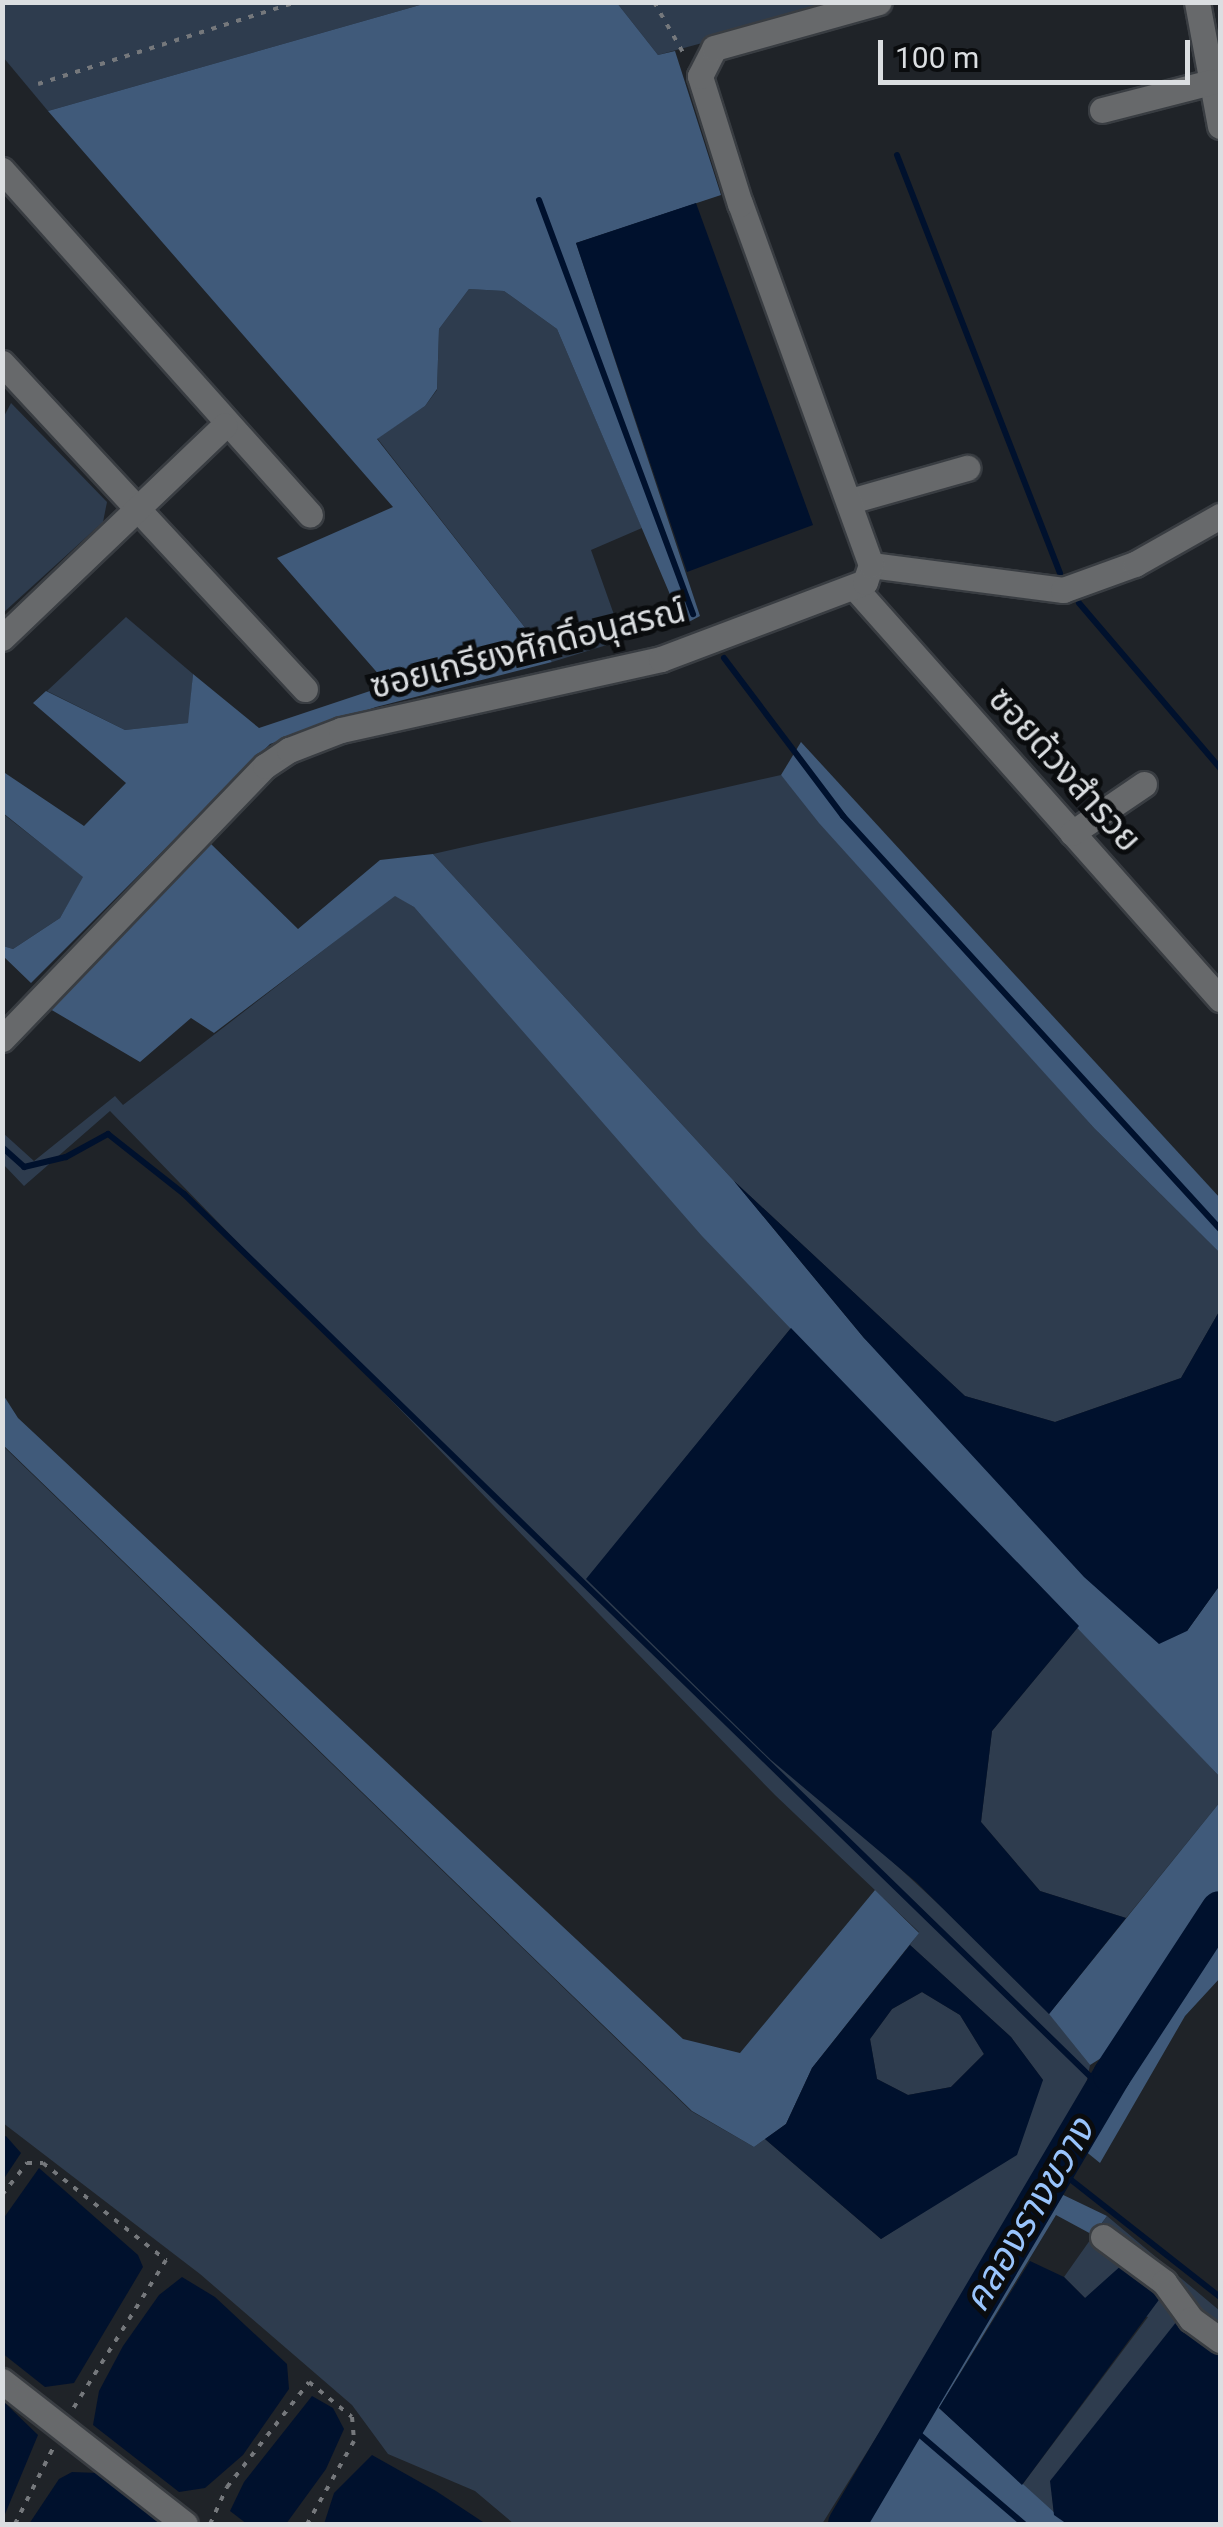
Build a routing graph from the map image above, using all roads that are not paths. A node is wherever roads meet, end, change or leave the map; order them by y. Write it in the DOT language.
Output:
graph roads {
  1 [pos="879,2"];
  2 [pos="1197,2"];
  3 [pos="1211,82"];
  4 [pos="1102,110"];
  5 [pos="1220,126"];
  6 [pos="2,170"];
  7 [pos="2,364"];
  8 [pos="225,425"];
  9 [pos="967,468"];
  10 [pos="850,501"];
  11 [pos="138,513"];
  12 [pos="310,516"];
  13 [pos="1220,516"];
  14 [pos="872,565"];
  15 [pos="854,588"];
  16 [pos="2,638"];
  17 [pos="306,689"];
  18 [pos="1144,784"];
  19 [pos="1072,833"];
  20 [pos="1220,999"];
  21 [pos="2,1039"];
  22 [pos="1102,2237"];
  23 [pos="1220,2340"];
  24 [pos="2,2381"];
  25 [pos="186,2524"];
  1 -- 10 [label="street"];
  2 -- 3 [label="street"];
  3 -- 4 [label="street"];
  3 -- 5 [label="street"];
  6 -- 8 [label="street"];
  7 -- 11 [label="street"];
  8 -- 11 [label="street"];
  8 -- 12 [label="street"];
  9 -- 10 [label="street"];
  10 -- 14 [label="street"];
  11 -- 16 [label="street"];
  11 -- 17 [label="street"];
  13 -- 14 [label="street"];
  14 -- 15 [label="street"];
  15 -- 19 [label="street, ซอยด้วงสำรวย"];
  15 -- 21 [label="street, ซอยเกรียงศักดิ์อนุสรณ์"];
  18 -- 19 [label="street"];
  19 -- 20 [label="street, ซอยด้วงสำรวย"];
  22 -- 23 [label="street"];
  24 -- 25 [label="street"];
}
